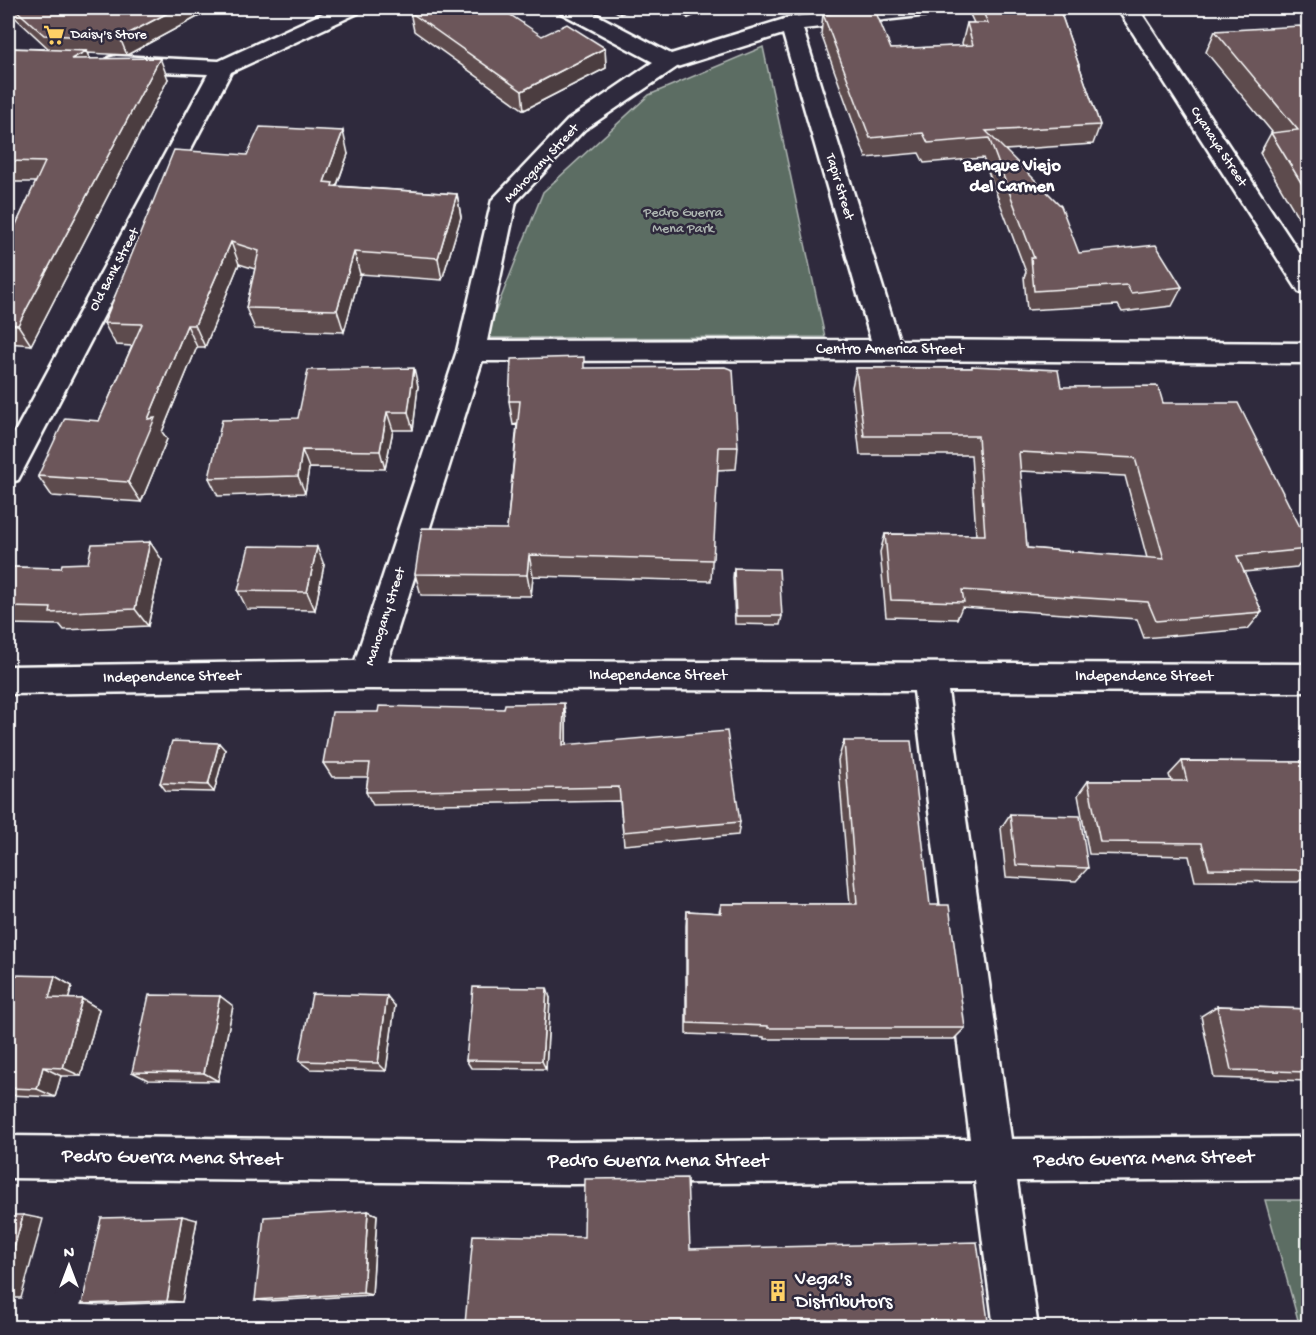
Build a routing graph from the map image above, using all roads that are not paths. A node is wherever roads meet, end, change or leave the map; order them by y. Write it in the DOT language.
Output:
graph roads {
  1 [pos="350,8"];
  2 [pos="569,8"];
  3 [pos="938,8"];
  4 [pos="1127,8"];
  5 [pos="791,24"];
  6 [pos="91,62"];
  7 [pos="669,62"];
  8 [pos="222,68"];
  9 [pos="1308,286"];
  10 [pos="888,350"];
  11 [pos="471,351"];
  12 [pos="1308,353"];
  13 [pos="8,472"];
  14 [pos="367,675"];
  15 [pos="929,677"];
  16 [pos="1308,678"];
  17 [pos="8,680"];
  18 [pos="8,1157"];
  19 [pos="1308,1158"];
  20 [pos="992,1162"];
  21 [pos="1016,1328"];
  1 -- 8 [label="street"];
  2 -- 7 [label="street"];
  3 -- 5 [label="street, Mahogany Street"];
  4 -- 9 [label="street, Cyanaya Street"];
  5 -- 7 [label="street, Mahogany Street"];
  5 -- 10 [label="street, Tapir Street"];
  6 -- 8 [label="street"];
  7 -- 11 [label="street, Mahogany Street"];
  8 -- 13 [label="street, Old Bank Street"];
  10 -- 11 [label="street, Centro America Street"];
  10 -- 12 [label="street, Centro America Street"];
  11 -- 14 [label="street, Mahogany Street"];
  14 -- 15 [label="street, Independence Street"];
  14 -- 17 [label="street, Independence Street"];
  15 -- 16 [label="street, Independence Street"];
  15 -- 20 [label="street"];
  18 -- 20 [label="street, Pedro Guerra Mena Street"];
  19 -- 20 [label="street, Pedro Guerra Mena Street"];
  20 -- 21 [label="street"];
}
